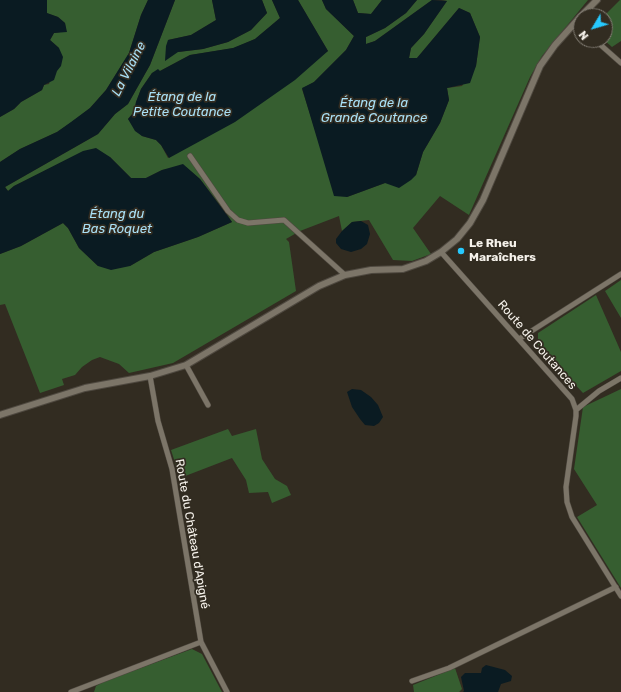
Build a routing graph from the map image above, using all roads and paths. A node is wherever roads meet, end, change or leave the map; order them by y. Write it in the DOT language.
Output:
graph roads {
  1 [pos="597,0"];
  2 [pos="589,8"];
  3 [pos="573,25"];
  4 [pos="604,48"];
  5 [pos="621,62"];
  6 [pos="190,156"];
  7 [pos="441,252"];
  8 [pos="345,274"];
  9 [pos="621,274"];
  10 [pos="519,339"];
  11 [pos="186,365"];
  12 [pos="150,376"];
  13 [pos="621,378"];
  14 [pos="208,405"];
  15 [pos="576,410"];
  16 [pos="0,415"];
  17 [pos="616,587"];
  18 [pos="621,596"];
  19 [pos="201,642"];
  20 [pos="412,681"];
  21 [pos="71,692"];
  22 [pos="227,692"];
  1 -- 2 [label="street"];
  3 -- 7 [label="street"];
  4 -- 5 [label="street"];
  6 -- 8 [label="street"];
  7 -- 8 [label="street"];
  7 -- 10 [label="street, Route de Coutances"];
  8 -- 11 [label="street"];
  9 -- 10 [label="street"];
  10 -- 15 [label="street, Route de Coutances"];
  11 -- 12 [label="street"];
  11 -- 14 [label="street"];
  12 -- 16 [label="street"];
  12 -- 19 [label="street, Route du Château d'Apigné"];
  13 -- 15 [label="street"];
  15 -- 17 [label="street"];
  17 -- 18 [label="street"];
  17 -- 20 [label="street"];
  19 -- 21 [label="street"];
  19 -- 22 [label="street, Route du Château d'Apigné"];
}
